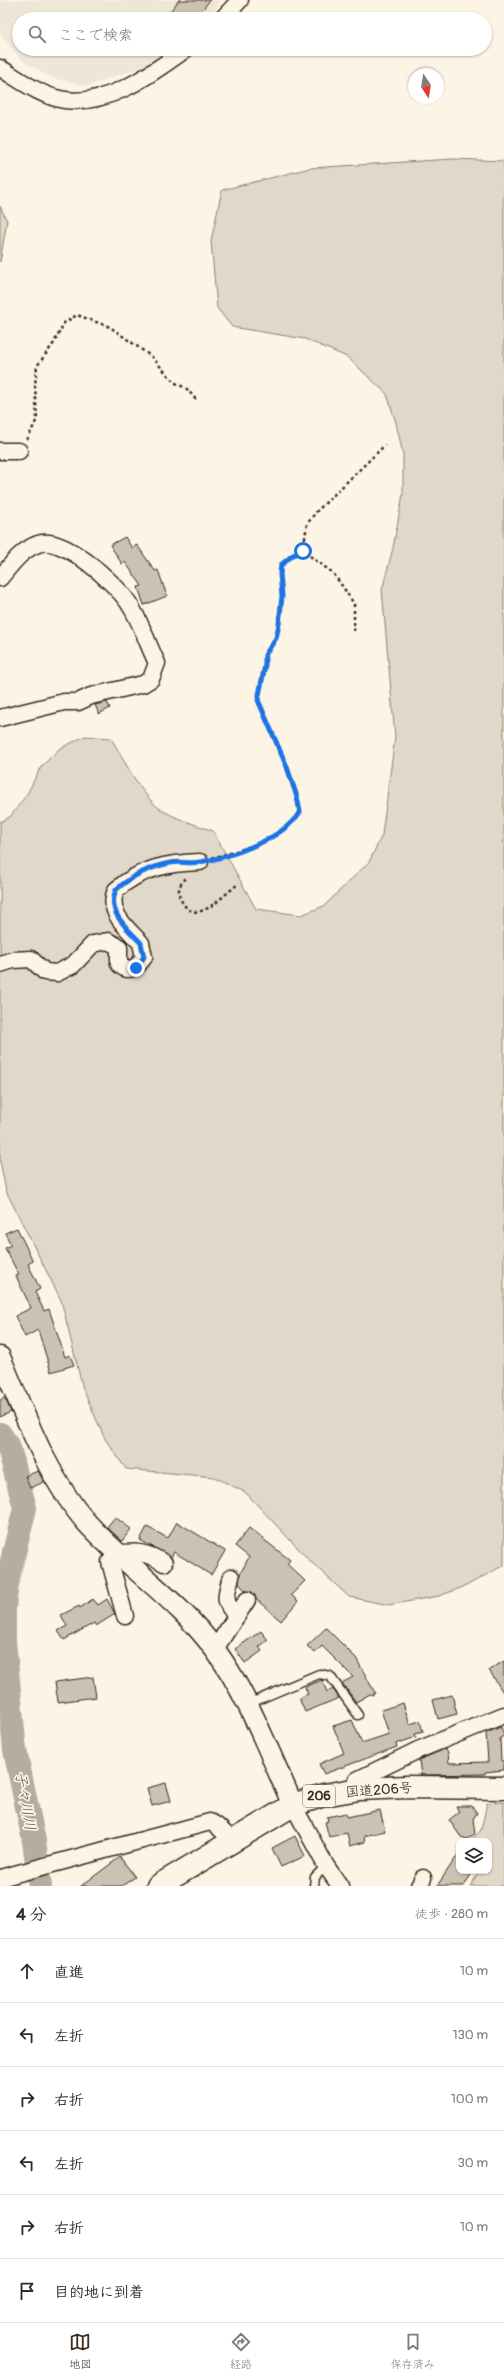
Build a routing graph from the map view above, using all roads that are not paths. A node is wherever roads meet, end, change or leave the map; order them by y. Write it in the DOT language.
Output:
graph roads {
  1 [pos="240,0"];
  2 [pos="229,12"];
  3 [pos="176,56"];
  4 [pos="0,68"];
  5 [pos="19,450"];
  6 [pos="0,451"];
  7 [pos="0,578"];
  8 [pos="0,718"];
  9 [pos="200,862"];
  10 [pos="0,964"];
  11 [pos="0,1357"];
  12 [pos="117,1554"];
  13 [pos="164,1563"];
  14 [pos="231,1577"];
  15 [pos="247,1600"];
  16 [pos="125,1616"];
  17 [pos="237,1616"];
  18 [pos="215,1649"];
  19 [pos="247,1705"];
  20 [pos="358,1715"];
  21 [pos="504,1715"];
  22 [pos="504,1788"];
  23 [pos="351,1790"];
  24 [pos="293,1805"];
  25 [pos="232,1840"];
  26 [pos="326,1866"];
  27 [pos="0,1878"];
  28 [pos="158,1886"];
  29 [pos="314,1886"];
  30 [pos="340,1886"];
  1 -- 2 [label="street"];
  3 -- 4 [label="street"];
  5 -- 6 [label="street"];
  7 -- 8 [label="street"];
  9 -- 10 [label="street"];
  11 -- 12 [label="street"];
  12 -- 13 [label="street"];
  12 -- 16 [label="street"];
  12 -- 18 [label="street"];
  14 -- 17 [label="street"];
  15 -- 17 [label="street"];
  17 -- 18 [label="street"];
  18 -- 19 [label="street"];
  19 -- 20 [label="lane"];
  19 -- 24 [label="street"];
  21 -- 23 [label="street"];
  22 -- 23 [label="highway, 国道206号 / 206"];
  23 -- 24 [label="highway, 国道206号 / 206"];
  24 -- 25 [label="highway, 国道206号 / 206"];
  24 -- 26 [label="street"];
  25 -- 27 [label="street"];
  25 -- 28 [label="highway, 国道206号 / 206"];
  26 -- 29 [label="lane"];
  26 -- 30 [label="street"];
}
